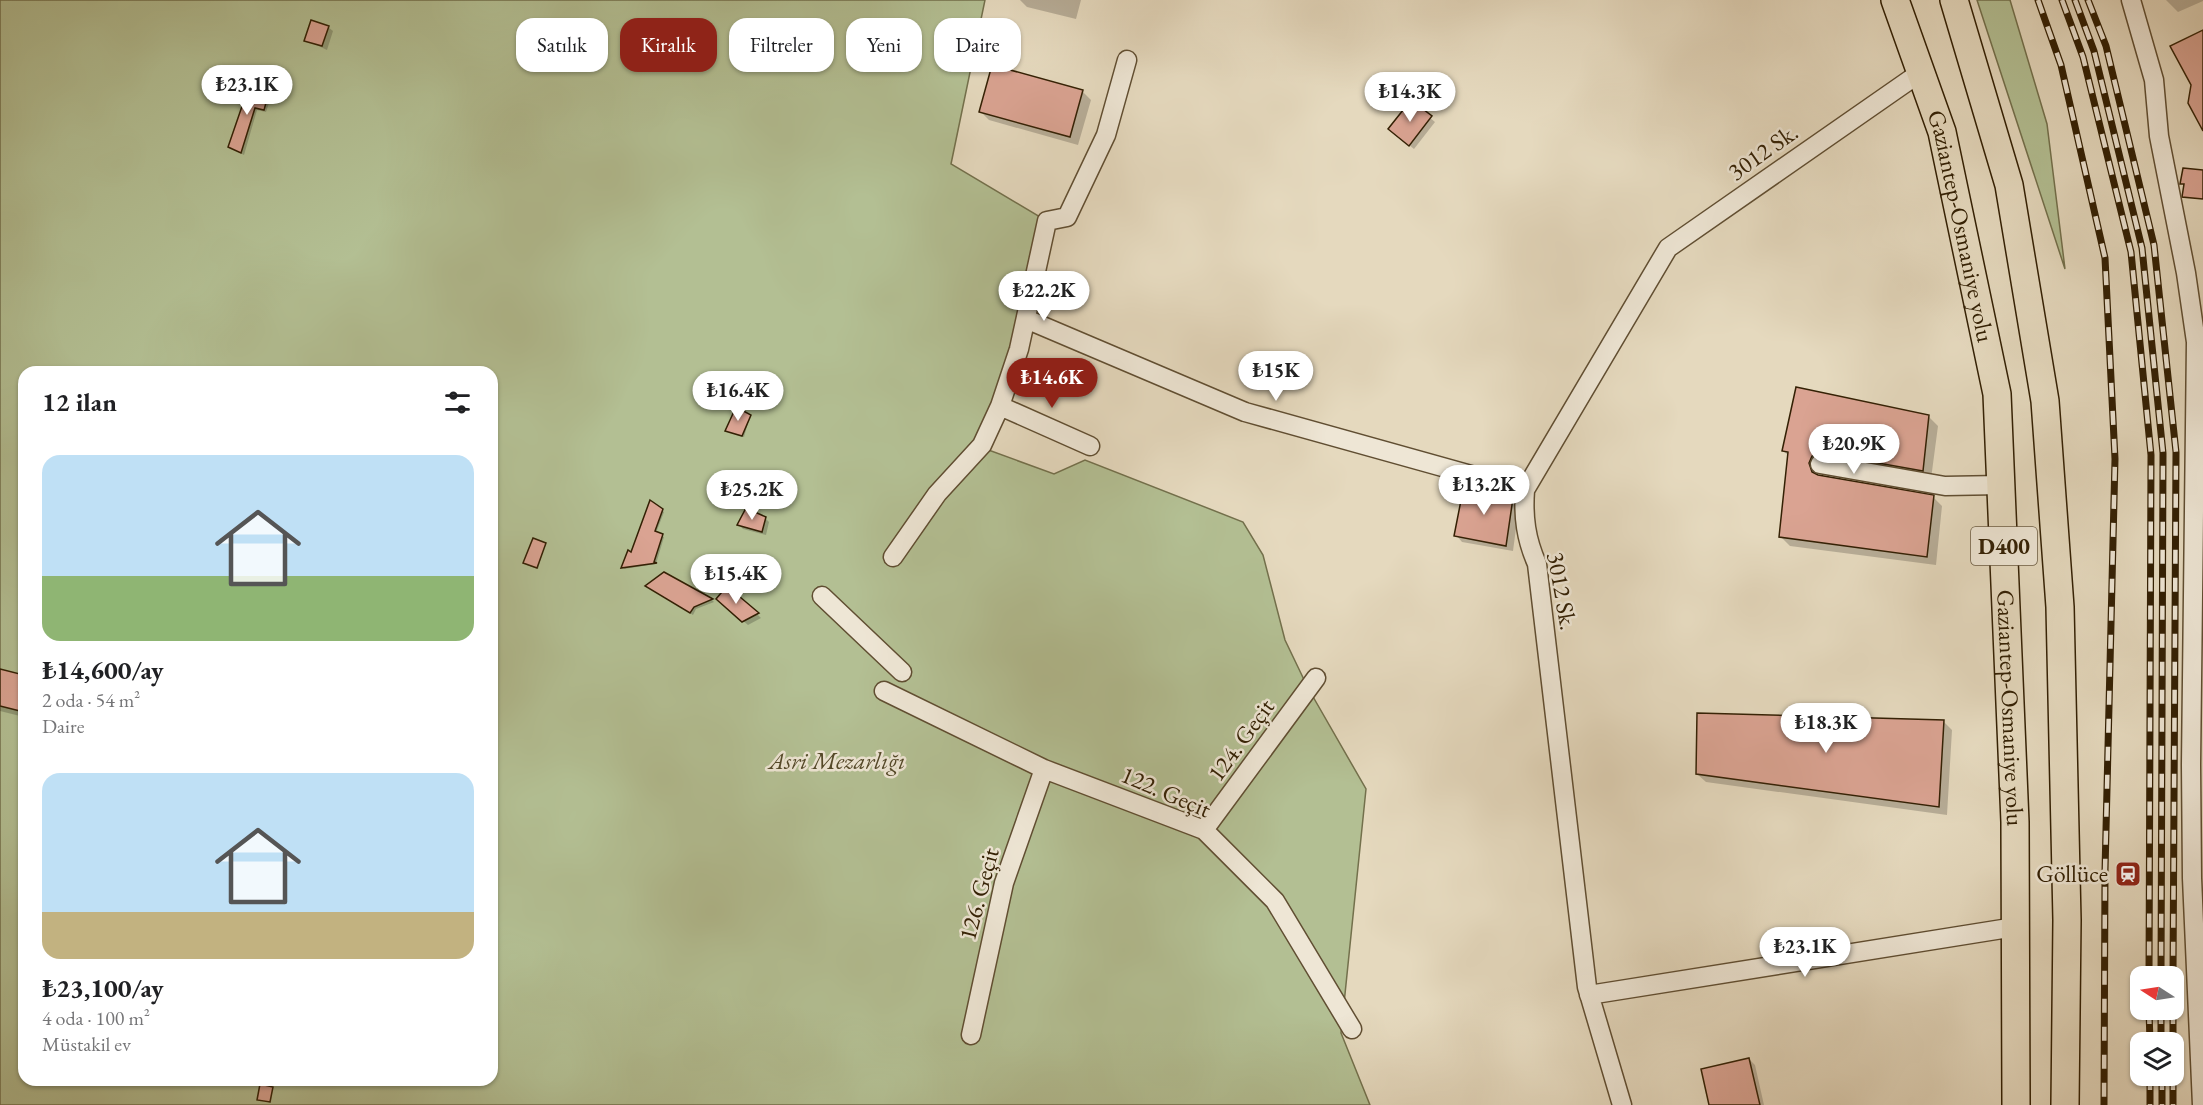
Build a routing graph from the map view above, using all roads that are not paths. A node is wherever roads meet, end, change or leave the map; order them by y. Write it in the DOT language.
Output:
graph roads {
  1 [pos="1895,0"];
  2 [pos="1954,0"];
  3 [pos="2131,0"];
  4 [pos="1127,60"];
  5 [pos="1921,72"];
  6 [pos="2194,273"];
  7 [pos="1026,319"];
  8 [pos="2199,353"];
  9 [pos="1000,406"];
  10 [pos="2199,427"];
  11 [pos="1090,446"];
  12 [pos="1820,464"];
  13 [pos="2001,484"];
  14 [pos="1525,490"];
  15 [pos="2198,506"];
  16 [pos="893,557"];
  17 [pos="822,596"];
  18 [pos="902,672"];
  19 [pos="1316,678"];
  20 [pos="884,692"];
  21 [pos="2197,766"];
  22 [pos="1044,769"];
  23 [pos="1204,830"];
  24 [pos="2015,927"];
  25 [pos="1589,995"];
  26 [pos="1352,1029"];
  27 [pos="971,1035"];
  28 [pos="1622,1105"];
  29 [pos="2016,1105"];
  30 [pos="2064,1105"];
  31 [pos="2202,1105"];
  1 -- 5 [label="highway, Gaziantep-Osmaniye yolu / D400"];
  2 -- 30 [label="highway, Gaziantep-Osmaniye yolu / D400"];
  3 -- 6 [label="street"];
  4 -- 7 [label="street"];
  5 -- 13 [label="highway, Gaziantep-Osmaniye yolu / D400"];
  5 -- 14 [label="street, 3012 Sk."];
  6 -- 8 [label="street"];
  7 -- 9 [label="street"];
  7 -- 14 [label="street"];
  8 -- 10 [label="street"];
  9 -- 11 [label="street"];
  9 -- 16 [label="street"];
  10 -- 15 [label="street"];
  12 -- 13 [label="street"];
  13 -- 24 [label="highway, Gaziantep-Osmaniye yolu / D400"];
  14 -- 25 [label="street, 3012 Sk."];
  15 -- 21 [label="street"];
  17 -- 18 [label="street"];
  19 -- 23 [label="street, 124. Geçit"];
  20 -- 22 [label="street, 122. Geçit"];
  21 -- 31 [label="street"];
  22 -- 23 [label="street, 122. Geçit"];
  22 -- 27 [label="street, 126. Geçit"];
  23 -- 26 [label="street, 122. Geçit"];
  24 -- 25 [label="street"];
  24 -- 29 [label="highway, Gaziantep-Osmaniye yolu / D400"];
  25 -- 28 [label="street, 3012 Sk."];
}
